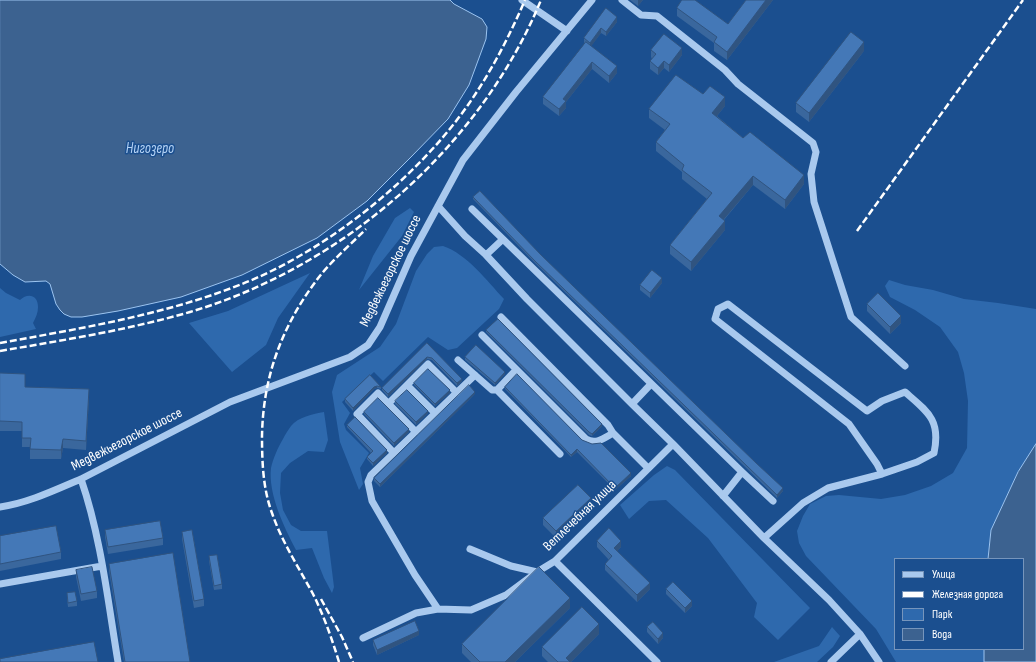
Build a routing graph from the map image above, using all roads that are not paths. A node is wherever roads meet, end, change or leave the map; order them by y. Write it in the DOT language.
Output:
graph roads {
  1 [pos="522,0"];
  2 [pos="592,0"];
  3 [pos="622,0"];
  4 [pos="567,31"];
  5 [pos="438,206"];
  6 [pos="472,209"];
  7 [pos="502,240"];
  8 [pos="486,255"];
  9 [pos="501,317"];
  10 [pos="482,335"];
  11 [pos="458,360"];
  12 [pos="905,366"];
  13 [pos="516,370"];
  14 [pos="475,375"];
  15 [pos="651,384"];
  16 [pos="407,385"];
  17 [pos="497,390"];
  18 [pos="457,393"];
  19 [pos="388,404"];
  20 [pos="632,404"];
  21 [pos="435,413"];
  22 [pos="416,432"];
  23 [pos="613,433"];
  24 [pos="673,444"];
  25 [pos="394,453"];
  26 [pos="560,454"];
  27 [pos="648,468"];
  28 [pos="742,472"];
  29 [pos="882,474"];
  30 [pos="81,479"];
  31 [pos="723,496"];
  32 [pos="773,501"];
  33 [pos="0,507"];
  34 [pos="764,538"];
  35 [pos="470,549"];
  36 [pos="554,561"];
  37 [pos="102,566"];
  38 [pos="537,572"];
  39 [pos="0,584"];
  40 [pos="438,609"];
  41 [pos="860,634"];
  42 [pos="363,638"];
  43 [pos="118,662"];
  44 [pos="657,662"];
  45 [pos="832,662"];
  46 [pos="879,662"];
  1 -- 4 [label="street"];
  2 -- 4 [label="street, Медвежьегорское шоссе"];
  3 -- 12 [label="street"];
  4 -- 5 [label="street, Медвежьегорское шоссе"];
  5 -- 8 [label="street"];
  5 -- 30 [label="street, Медвежьегорское шоссе"];
  6 -- 7 [label="street"];
  7 -- 8 [label="street"];
  7 -- 15 [label="street"];
  8 -- 20 [label="street"];
  9 -- 23 [label="street"];
  10 -- 13 [label="street"];
  11 -- 14 [label="street"];
  13 -- 17 [label="street"];
  13 -- 23 [label="street"];
  14 -- 17 [label="street"];
  14 -- 18 [label="street"];
  15 -- 20 [label="street"];
  15 -- 28 [label="street"];
  16 -- 18 [label="street"];
  16 -- 19 [label="street"];
  16 -- 21 [label="street"];
  17 -- 26 [label="street"];
  18 -- 21 [label="street"];
  19 -- 22 [label="street"];
  19 -- 25 [label="street"];
  20 -- 24 [label="street"];
  21 -- 22 [label="street"];
  22 -- 25 [label="street"];
  23 -- 27 [label="street"];
  24 -- 27 [label="street, Ветлечебная улица"];
  24 -- 31 [label="street"];
  25 -- 40 [label="street"];
  27 -- 36 [label="street, Ветлечебная улица"];
  28 -- 31 [label="street"];
  28 -- 32 [label="street"];
  29 -- 29 [label="street"];
  29 -- 34 [label="street"];
  30 -- 33 [label="street, Медвежьегорское шоссе"];
  30 -- 37 [label="street"];
  31 -- 34 [label="street"];
  34 -- 41 [label="street"];
  35 -- 38 [label="street"];
  36 -- 38 [label="street, Ветлечебная улица"];
  36 -- 44 [label="street"];
  37 -- 39 [label="street"];
  37 -- 43 [label="street"];
  38 -- 40 [label="street, Ветлечебная улица"];
  40 -- 42 [label="street, Ветлечебная улица"];
  41 -- 45 [label="street"];
  41 -- 46 [label="street"];
}
